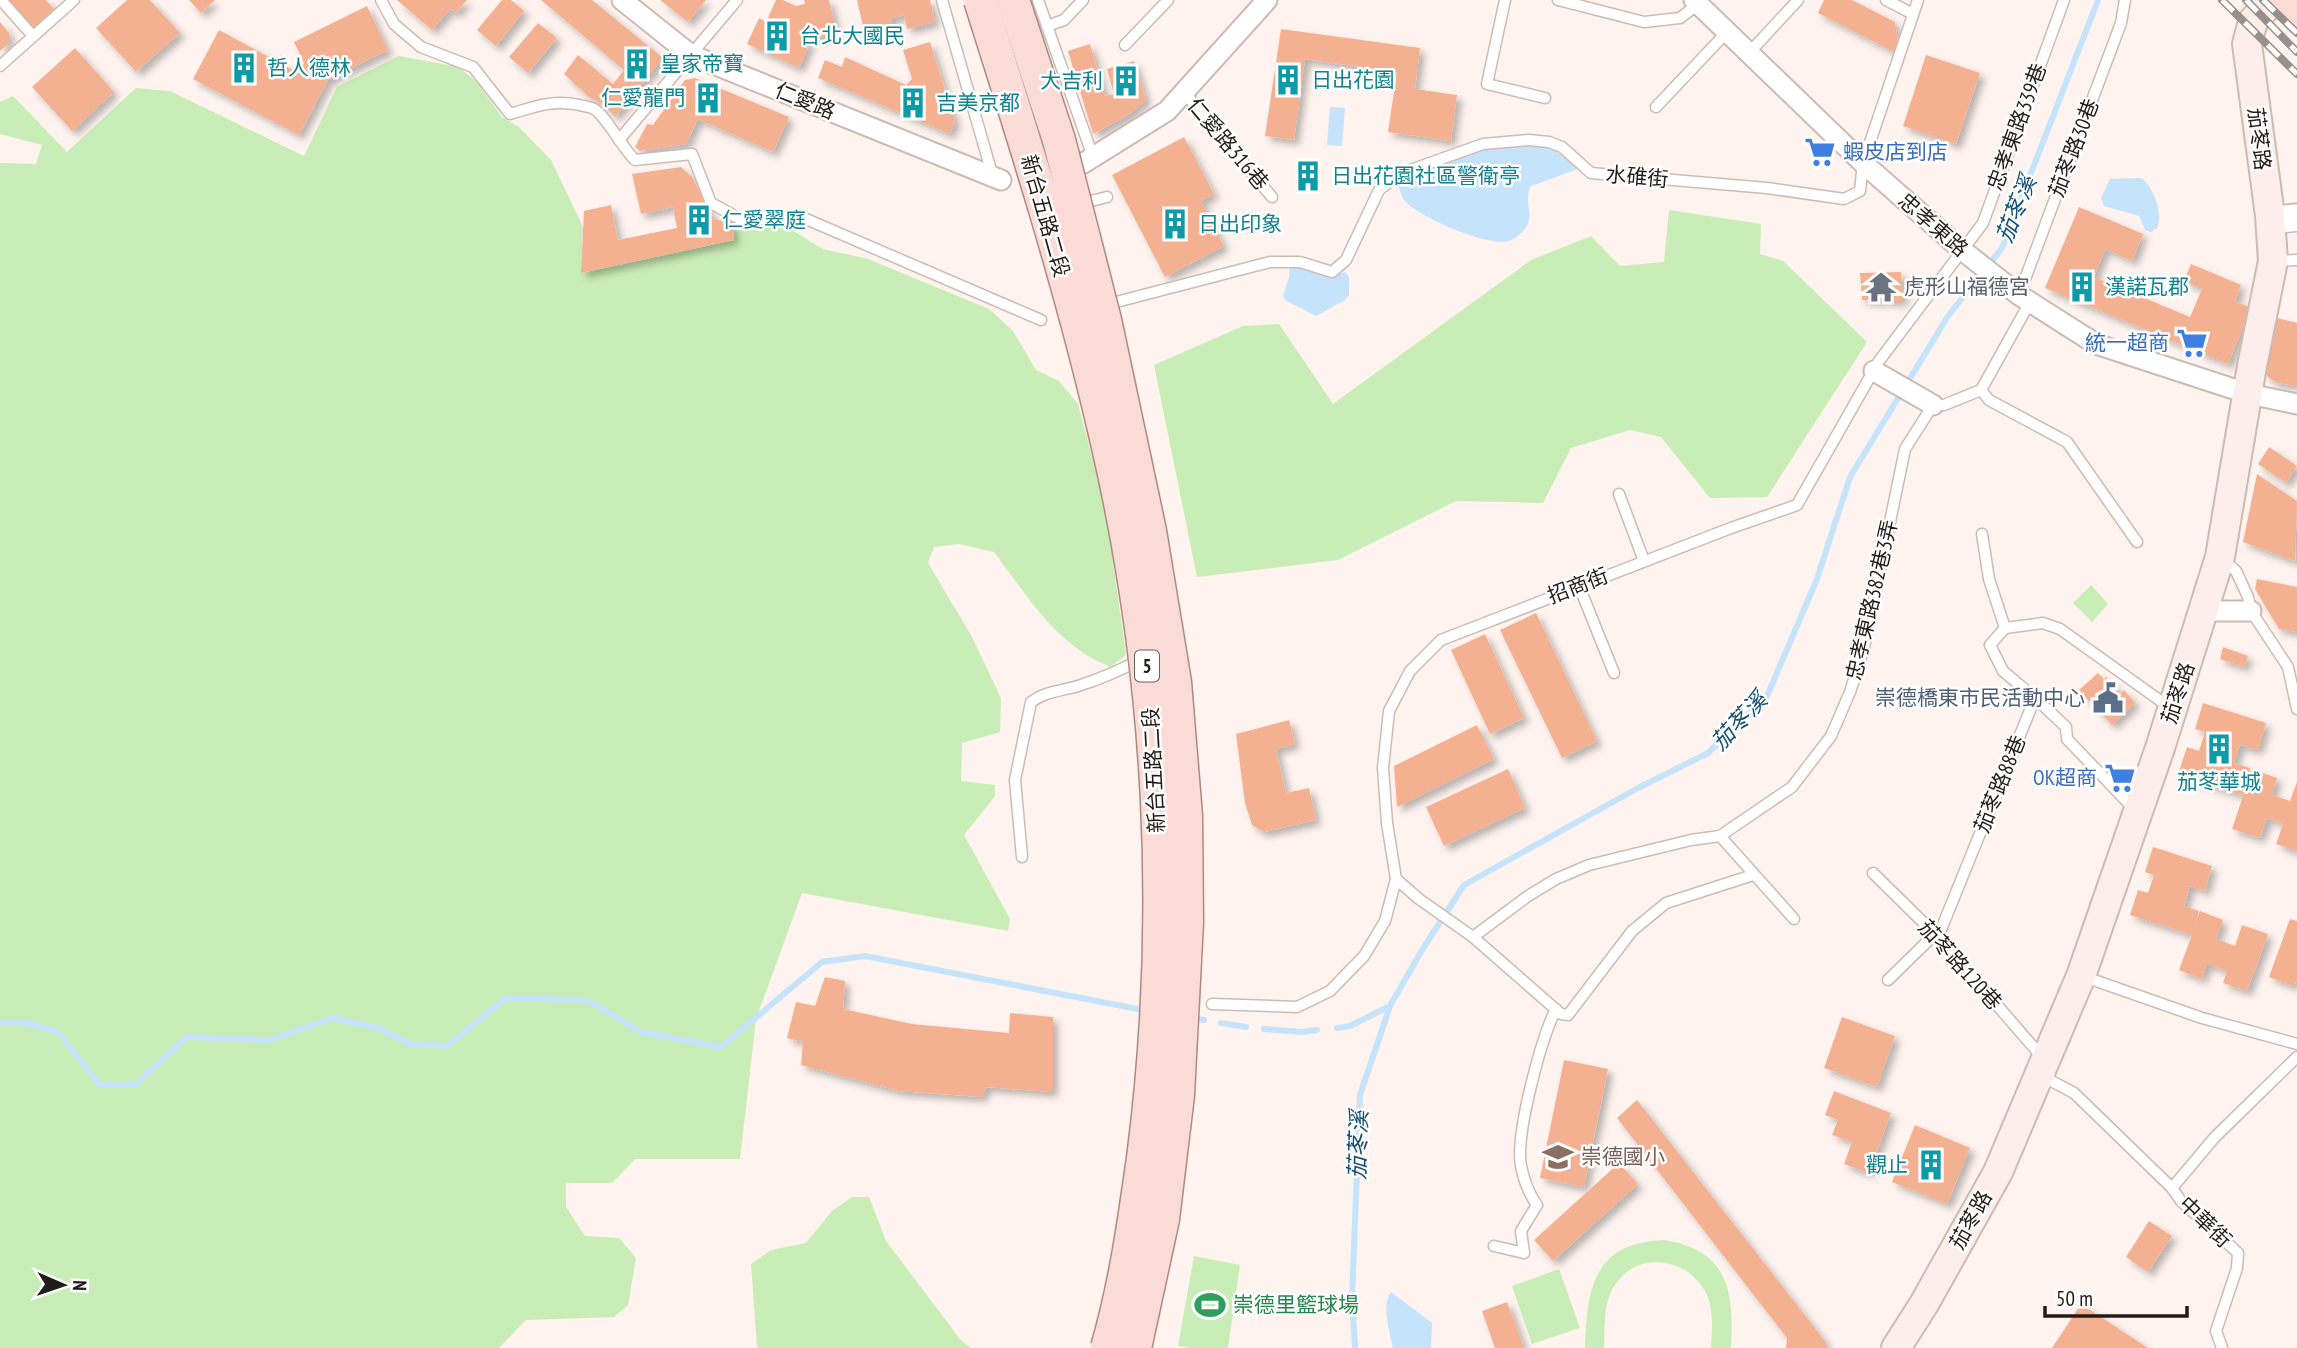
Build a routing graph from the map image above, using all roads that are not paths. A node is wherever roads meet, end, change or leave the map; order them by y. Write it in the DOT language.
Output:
graph roads {
  1 [pos="1,0"];
  2 [pos="75,0"];
  3 [pos="381,0"];
  4 [pos="622,0"];
  5 [pos="737,0"];
  6 [pos="942,0"];
  7 [pos="980,0"];
  8 [pos="1013,0"];
  9 [pos="1038,0"];
  10 [pos="1083,0"];
  11 [pos="1168,0"];
  12 [pos="1267,0"];
  13 [pos="1505,0"];
  14 [pos="1558,0"];
  15 [pos="1798,0"];
  16 [pos="1886,0"];
  17 [pos="1918,0"];
  18 [pos="2064,0"];
  19 [pos="2124,0"];
  20 [pos="2273,0"];
  21 [pos="2281,0"];
  22 [pos="1696,2"];
  23 [pos="2297,12"];
  24 [pos="1913,15"];
  25 [pos="1047,26"];
  26 [pos="1727,32"];
  27 [pos="33,36"];
  28 [pos="1125,45"];
  29 [pos="1749,53"];
  30 [pos="691,55"];
  31 [pos="0,66"];
  32 [pos="1184,91"];
  33 [pos="1545,98"];
  34 [pos="1656,107"];
  35 [pos="619,140"];
  36 [pos="1087,161"];
  37 [pos="1863,163"];
  38 [pos="997,178"];
  39 [pos="1107,197"];
  40 [pos="1272,197"];
  41 [pos="1075,205"];
  42 [pos="2284,221"];
  43 [pos="1965,253"];
  44 [pos="2285,261"];
  45 [pos="2020,295"];
  46 [pos="1120,301"];
  47 [pos="1041,320"];
  48 [pos="1874,371"];
  49 [pos="1981,390"];
  50 [pos="2249,394"];
  51 [pos="2297,404"];
  52 [pos="1933,405"];
  53 [pos="1619,494"];
  54 [pos="1982,534"];
  55 [pos="2137,542"];
  56 [pos="2220,557"];
  57 [pos="1644,561"];
  58 [pos="1578,586"];
  59 [pos="2205,611"];
  60 [pos="2251,611"];
  61 [pos="2004,628"];
  62 [pos="1146,656"];
  63 [pos="2292,666"];
  64 [pos="1614,673"];
  65 [pos="2035,698"];
  66 [pos="2172,709"];
  67 [pos="2297,709"];
  68 [pos="2137,813"];
  69 [pos="1720,836"];
  70 [pos="1022,857"];
  71 [pos="1873,873"];
  72 [pos="1753,876"];
  73 [pos="1396,878"];
  74 [pos="1794,919"];
  75 [pos="1936,935"];
  76 [pos="1473,937"];
  77 [pos="2081,976"];
  78 [pos="1888,980"];
  79 [pos="1212,1004"];
  80 [pos="1556,1009"];
  81 [pos="2297,1044"];
  82 [pos="2297,1057"];
  83 [pos="2042,1067"];
  84 [pos="1165,1093"];
  85 [pos="2172,1188"];
  86 [pos="1494,1246"];
  87 [pos="1107,1348"];
  88 [pos="1135,1348"];
  89 [pos="1896,1348"];
  90 [pos="2222,1348"];
  1 -- 27 [label="lane"];
  2 -- 27 [label="lane"];
  3 -- 35 [label="lane"];
  4 -- 30 [label="street, 仁愛路"];
  5 -- 30 [label="lane"];
  6 -- 38 [label="lane"];
  7 -- 62 [label="main road, 新台五路二段 / 5, bridge"];
  8 -- 41 [label="main road, 新台五路二段 / 5, bridge"];
  9 -- 25 [label="lane"];
  10 -- 25 [label="lane"];
  11 -- 28 [label="lane"];
  12 -- 32 [label="street"];
  13 -- 33 [label="lane"];
  14 -- 22 [label="lane"];
  15 -- 29 [label="lane"];
  16 -- 24 [label="lane"];
  17 -- 24 [label="lane, 水碓街"];
  18 -- 43 [label="lane, 忠孝東路339巷"];
  19 -- 45 [label="lane, 茄苳路30巷"];
  20 -- 42 [label="street, 茄苳路"];
  21 -- 23 [label="main road"];
  22 -- 26 [label="street, 忠孝東路"];
  24 -- 37 [label="lane, 水碓街"];
  25 -- 36 [label="lane"];
  26 -- 29 [label="street, 忠孝東路"];
  26 -- 34 [label="lane"];
  27 -- 31 [label="lane"];
  29 -- 37 [label="street, 忠孝東路"];
  30 -- 35 [label="lane"];
  30 -- 38 [label="street, 仁愛路"];
  32 -- 36 [label="street"];
  32 -- 40 [label="lane, 仁愛路316巷"];
  35 -- 47 [label="lane"];
  37 -- 43 [label="street, 忠孝東路"];
  37 -- 46 [label="lane, 水碓街"];
  39 -- 41 [label="lane"];
  41 -- 84 [label="main road, 新台五路二段 / 5, bridge"];
  42 -- 44 [label="street, 茄苳路"];
  43 -- 45 [label="street, 忠孝東路"];
  43 -- 48 [label="lane, 招商街"];
  44 -- 50 [label="street, 茄苳路"];
  45 -- 49 [label="lane, 茄苳路30巷"];
  45 -- 50 [label="street, 忠孝東路"];
  48 -- 52 [label="street"];
  48 -- 57 [label="lane, 招商街"];
  49 -- 52 [label="lane"];
  49 -- 55 [label="lane"];
  50 -- 51 [label="street, 忠孝東路"];
  50 -- 56 [label="street, 茄苳路"];
  52 -- 69 [label="lane, 忠孝東路382巷3弄"];
  53 -- 57 [label="lane"];
  54 -- 61 [label="lane"];
  56 -- 59 [label="street, 茄苳路"];
  56 -- 60 [label="lane"];
  57 -- 58 [label="lane, 招商街"];
  58 -- 64 [label="lane"];
  58 -- 73 [label="lane, 招商街"];
  59 -- 60 [label="street"];
  59 -- 66 [label="street, 茄苳路"];
  60 -- 63 [label="lane"];
  61 -- 65 [label="lane"];
  61 -- 66 [label="lane"];
  62 -- 70 [label="lane"];
  62 -- 84 [label="main road, 新台五路二段 / 5, bridge"];
  63 -- 67 [label="lane"];
  65 -- 68 [label="lane"];
  65 -- 75 [label="lane, 茄苳路88巷"];
  66 -- 68 [label="street, 茄苳路"];
  68 -- 77 [label="street, 茄苳路"];
  69 -- 72 [label="lane"];
  69 -- 76 [label="lane"];
  71 -- 75 [label="lane, 茄苳路120巷"];
  72 -- 74 [label="lane"];
  72 -- 80 [label="lane"];
  73 -- 76 [label="lane"];
  73 -- 79 [label="lane, 招商街"];
  75 -- 78 [label="lane"];
  75 -- 83 [label="lane, 茄苳路120巷"];
  76 -- 80 [label="lane"];
  77 -- 81 [label="lane"];
  77 -- 83 [label="street, 茄苳路"];
  80 -- 86 [label="lane"];
  82 -- 85 [label="lane, 中華街"];
  83 -- 85 [label="lane"];
  83 -- 89 [label="street, 茄苳路"];
  84 -- 87 [label="main road, 新台五路二段 / 5, bridge"];
  84 -- 88 [label="main road, 新台五路二段 / 5, bridge"];
  85 -- 90 [label="lane, 中華街"];
}
